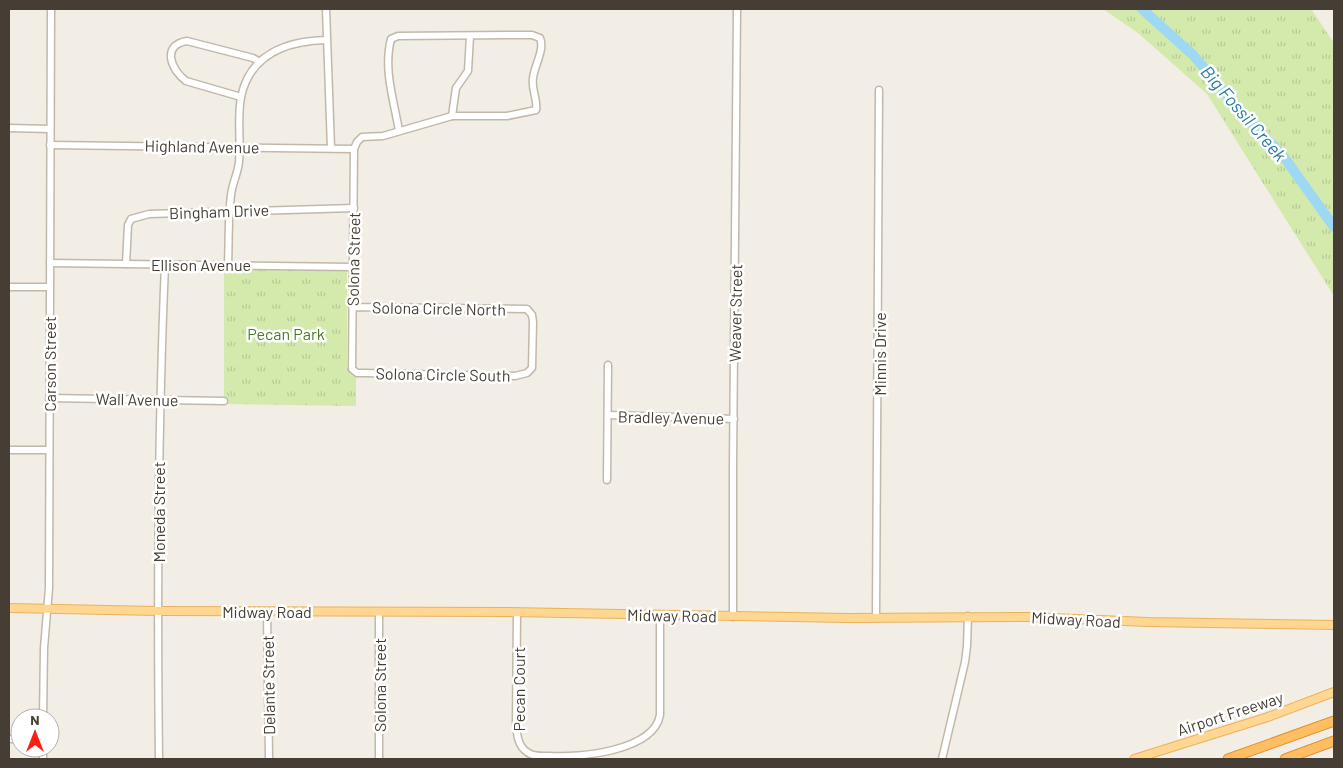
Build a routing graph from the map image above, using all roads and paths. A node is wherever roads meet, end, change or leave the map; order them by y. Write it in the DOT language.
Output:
graph roads {
  1 [pos="51,9"];
  2 [pos="326,9"];
  3 [pos="737,9"];
  4 [pos="470,36"];
  5 [pos="326,40"];
  6 [pos="260,62"];
  7 [pos="879,90"];
  8 [pos="241,97"];
  9 [pos="452,116"];
  10 [pos="9,128"];
  11 [pos="50,129"];
  12 [pos="400,132"];
  13 [pos="50,145"];
  14 [pos="240,146"];
  15 [pos="330,148"];
  16 [pos="354,149"];
  17 [pos="354,208"];
  18 [pos="230,210"];
  19 [pos="50,263"];
  20 [pos="126,264"];
  21 [pos="165,264"];
  22 [pos="228,264"];
  23 [pos="352,267"];
  24 [pos="50,286"];
  25 [pos="9,287"];
  26 [pos="352,307"];
  27 [pos="527,309"];
  28 [pos="608,364"];
  29 [pos="352,369"];
  30 [pos="49,398"];
  31 [pos="159,400"];
  32 [pos="224,401"];
  33 [pos="608,415"];
  34 [pos="734,418"];
  35 [pos="9,450"];
  36 [pos="49,450"];
  37 [pos="607,480"];
  38 [pos="9,608"];
  39 [pos="47,609"];
  40 [pos="157,611"];
  41 [pos="267,612"];
  42 [pos="379,612"];
  43 [pos="518,612"];
  44 [pos="660,614"];
  45 [pos="968,616"];
  46 [pos="733,617"];
  47 [pos="876,618"];
  48 [pos="1334,625"];
  49 [pos="1334,692"];
  50 [pos="43,708"];
  51 [pos="1334,721"];
  52 [pos="1334,741"];
  53 [pos="159,759"];
  54 [pos="269,759"];
  55 [pos="379,759"];
  56 [pos="942,759"];
  57 [pos="1134,759"];
  58 [pos="1228,759"];
  59 [pos="1285,759"];
  1 -- 11 [label="street, Carson Street"];
  2 -- 5 [label="street"];
  3 -- 34 [label="street, Weaver Street"];
  4 -- 9 [label="street"];
  4 -- 9 [label="street"];
  4 -- 12 [label="street"];
  5 -- 6 [label="street"];
  5 -- 15 [label="street"];
  6 -- 8 [label="street"];
  6 -- 8 [label="street"];
  7 -- 47 [label="street, Minnis Drive"];
  8 -- 14 [label="street"];
  9 -- 12 [label="street"];
  10 -- 11 [label="street"];
  11 -- 13 [label="street, Carson Street"];
  12 -- 16 [label="street"];
  13 -- 14 [label="street, Highland Avenue"];
  13 -- 19 [label="street, Carson Street"];
  14 -- 15 [label="street, Highland Avenue"];
  14 -- 18 [label="street"];
  15 -- 16 [label="street, Highland Avenue"];
  16 -- 17 [label="street, Solona Street"];
  17 -- 18 [label="street, Bingham Drive"];
  17 -- 23 [label="street, Solona Street"];
  18 -- 20 [label="street, Bingham Drive"];
  18 -- 22 [label="street"];
  19 -- 20 [label="street, Ellison Avenue"];
  19 -- 24 [label="street, Carson Street"];
  20 -- 21 [label="street, Ellison Avenue"];
  21 -- 22 [label="street, Ellison Avenue"];
  21 -- 31 [label="street, Moneda Street"];
  22 -- 23 [label="street, Ellison Avenue"];
  23 -- 26 [label="street, Solona Street"];
  24 -- 25 [label="street"];
  24 -- 30 [label="street, Carson Street"];
  26 -- 27 [label="street, Solona Circle North"];
  26 -- 29 [label="street, Solona Street"];
  27 -- 29 [label="street, Solona Circle South"];
  28 -- 33 [label="street"];
  30 -- 31 [label="street, Wall Avenue"];
  30 -- 36 [label="street, Carson Street"];
  31 -- 32 [label="street, Wall Avenue"];
  31 -- 40 [label="street, Moneda Street"];
  33 -- 34 [label="street, Bradley Avenue"];
  33 -- 37 [label="street"];
  34 -- 46 [label="street, Weaver Street"];
  35 -- 36 [label="street"];
  36 -- 39 [label="street, Carson Street"];
  38 -- 39 [label="main road, Midway Road"];
  39 -- 40 [label="main road, Midway Road"];
  39 -- 50 [label="street, Carson Street"];
  40 -- 41 [label="main road, Midway Road"];
  40 -- 53 [label="street, Moneda Street"];
  41 -- 42 [label="main road, Midway Road"];
  41 -- 54 [label="street, Delante Street"];
  42 -- 43 [label="main road, Midway Road"];
  42 -- 55 [label="street, Solona Street"];
  43 -- 44 [label="main road, Midway Road"];
  43 -- 44 [label="street, Pecan Court"];
  44 -- 46 [label="main road, Midway Road"];
  45 -- 47 [label="main road, Midway Road"];
  45 -- 48 [label="main road, Midway Road"];
  45 -- 56 [label="street"];
  46 -- 47 [label="main road, Midway Road"];
  49 -- 57 [label="main road, Airport Freeway"];
  51 -- 58 [label="highway"];
  52 -- 59 [label="highway"];
}
